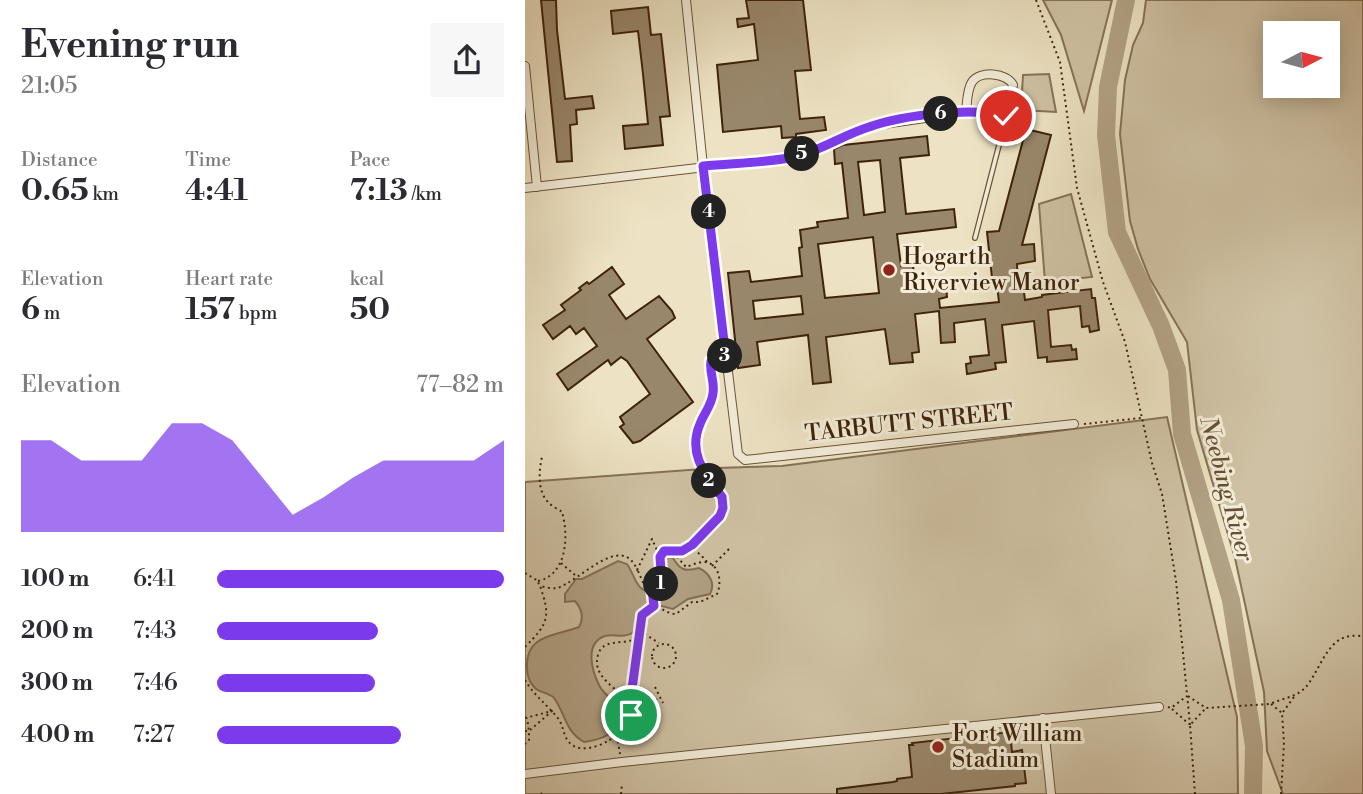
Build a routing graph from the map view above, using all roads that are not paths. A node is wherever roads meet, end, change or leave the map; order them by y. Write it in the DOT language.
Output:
graph roads {
  1 [pos="686,0"];
  2 [pos="525,66"];
  3 [pos="966,112"];
  4 [pos="1006,116"];
  5 [pos="703,166"];
  6 [pos="537,187"];
  7 [pos="525,188"];
  8 [pos="975,238"];
  9 [pos="1074,425"];
  10 [pos="1159,707"];
  11 [pos="1043,718"];
  12 [pos="525,774"];
  13 [pos="1051,794"];
  1 -- 5 [label="street"];
  2 -- 6 [label="street"];
  3 -- 4 [label="street"];
  3 -- 4 [label="street"];
  3 -- 5 [label="street"];
  4 -- 8 [label="lane"];
  5 -- 6 [label="street"];
  5 -- 9 [label="street, TARBUTT STREET"];
  6 -- 7 [label="street"];
  10 -- 11 [label="street"];
  11 -- 12 [label="street"];
  11 -- 13 [label="street"];
}
